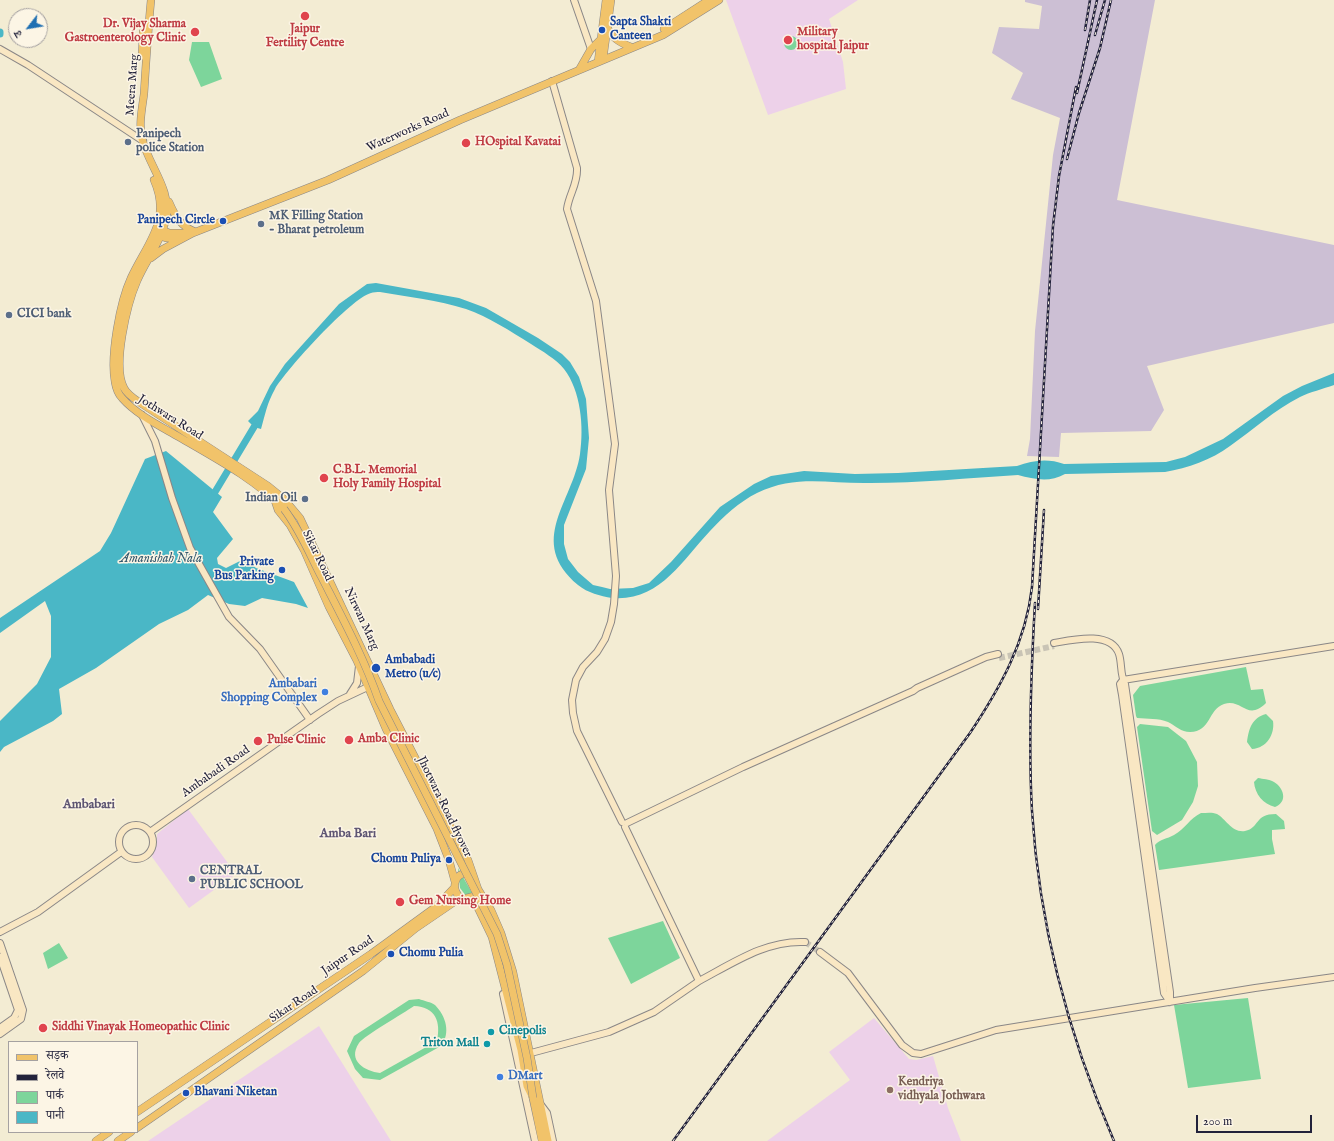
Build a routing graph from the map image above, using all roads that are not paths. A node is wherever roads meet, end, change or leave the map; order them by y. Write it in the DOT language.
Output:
graph roads {
  1 [pos="146,0"];
  2 [pos="151,0"];
  3 [pos="574,0"];
  4 [pos="606,0"];
  5 [pos="611,0"];
  6 [pos="709,0"];
  7 [pos="719,0"];
  8 [pos="699,10"];
  9 [pos="607,27"];
  10 [pos="601,39"];
  11 [pos="631,47"];
  12 [pos="0,49"];
  13 [pos="592,50"];
  14 [pos="600,60"];
  15 [pos="579,70"];
  16 [pos="552,81"];
  17 [pos="140,139"];
  18 [pos="166,197"];
  19 [pos="159,232"];
  20 [pos="195,232"];
  21 [pos="181,239"];
  22 [pos="149,260"];
  23 [pos="142,415"];
  24 [pos="219,457"];
  25 [pos="239,470"];
  26 [pos="275,499"];
  27 [pos="1054,645"];
  28 [pos="1334,646"];
  29 [pos="998,656"];
  30 [pos="367,657"];
  31 [pos="358,663"];
  32 [pos="1123,680"];
  33 [pos="378,682"];
  34 [pos="368,687"];
  35 [pos="349,696"];
  36 [pos="310,720"];
  37 [pos="624,824"];
  38 [pos="150,832"];
  39 [pos="121,852"];
  40 [pos="473,876"];
  41 [pos="455,885"];
  42 [pos="478,888"];
  43 [pos="460,898"];
  44 [pos="471,898"];
  45 [pos="0,932"];
  46 [pos="805,942"];
  47 [pos="0,943"];
  48 [pos="820,952"];
  49 [pos="0,957"];
  50 [pos="499,966"];
  51 [pos="1334,977"];
  52 [pos="699,981"];
  53 [pos="1170,1002"];
  54 [pos="0,1028"];
  55 [pos="0,1034"];
  56 [pos="531,1053"];
  57 [pos="533,1098"];
  58 [pos="541,1105"];
  59 [pos="138,1111"];
  60 [pos="138,1127"];
  61 [pos="107,1133"];
  62 [pos="129,1133"];
  63 [pos="96,1141"];
  64 [pos="118,1141"];
  65 [pos="535,1141"];
  66 [pos="542,1141"];
  67 [pos="548,1141"];
  68 [pos="553,1141"];
  1 -- 17 [label="main road, Meera Marg"];
  2 -- 17 [label="main road, Meera Marg"];
  3 -- 13 [label="street"];
  4 -- 10 [label="main road"];
  5 -- 9 [label="main road"];
  6 -- 8 [label="main road"];
  7 -- 8 [label="main road"];
  8 -- 11 [label="main road, Waterworks Road"];
  9 -- 11 [label="main road"];
  9 -- 14 [label="main road"];
  10 -- 13 [label="main road"];
  10 -- 14 [label="main road"];
  11 -- 14 [label="main road, Waterworks Road"];
  12 -- 17 [label="street"];
  13 -- 15 [label="main road"];
  14 -- 15 [label="main road, Waterworks Road"];
  15 -- 16 [label="main road, Waterworks Road"];
  16 -- 20 [label="main road, Waterworks Road"];
  16 -- 37 [label="street"];
  17 -- 18 [label="main road, Meera Marg"];
  17 -- 19 [label="main road, Meera Marg"];
  18 -- 19 [label="main road, Meera Marg"];
  18 -- 20 [label="main road"];
  19 -- 20 [label="main road"];
  19 -- 21 [label="main road"];
  19 -- 22 [label="main road, Meera Marg"];
  19 -- 23 [label="main road, Jothwara Road"];
  20 -- 21 [label="main road, Waterworks Road"];
  21 -- 22 [label="main road, Waterworks Road"];
  22 -- 24 [label="main road, Jothwara Road"];
  23 -- 24 [label="main road, Jothwara Road"];
  23 -- 36 [label="street"];
  24 -- 25 [label="main road, Nirwan Marg"];
  25 -- 26 [label="main road, Sikar Road"];
  25 -- 30 [label="main road, Nirwan Marg"];
  26 -- 31 [label="main road, Sikar Road"];
  26 -- 57 [label="main road, Jhotwara Road flyover, bridge"];
  27 -- 32 [label="street"];
  28 -- 32 [label="street"];
  29 -- 37 [label="street"];
  30 -- 31 [label="main road"];
  30 -- 33 [label="main road, Nirwan Marg"];
  31 -- 34 [label="main road, Sikar Road"];
  31 -- 35 [label="street"];
  32 -- 53 [label="street"];
  33 -- 34 [label="street, Ambabadi Road"];
  33 -- 40 [label="main road, Nirwan Marg"];
  34 -- 35 [label="street, Ambabadi Road"];
  34 -- 41 [label="main road, Sikar Road"];
  35 -- 36 [label="street, Ambabadi Road"];
  36 -- 38 [label="street, Ambabadi Road"];
  37 -- 52 [label="street"];
  38 -- 39 [label="street"];
  38 -- 39 [label="street"];
  39 -- 45 [label="street"];
  40 -- 41 [label="main road"];
  40 -- 42 [label="main road, Nirwan Marg"];
  41 -- 43 [label="main road"];
  41 -- 59 [label="main road, Jaipur Road"];
  42 -- 44 [label="main road"];
  42 -- 56 [label="main road, Nirwan Marg"];
  43 -- 44 [label="main road"];
  43 -- 60 [label="main road, Sikar Road"];
  44 -- 50 [label="main road, Jhotwara Road flyover"];
  46 -- 52 [label="street"];
  47 -- 55 [label="street"];
  48 -- 53 [label="street"];
  49 -- 54 [label="street"];
  50 -- 57 [label="main road, Jhotwara Road flyover"];
  50 -- 65 [label="street"];
  51 -- 53 [label="street"];
  52 -- 56 [label="street"];
  56 -- 58 [label="main road, Nirwan Marg"];
  57 -- 66 [label="main road, Jhotwara Road flyover"];
  58 -- 67 [label="main road"];
  58 -- 68 [label="street"];
  61 -- 63 [label="main road"];
  62 -- 64 [label="main road"];
}
